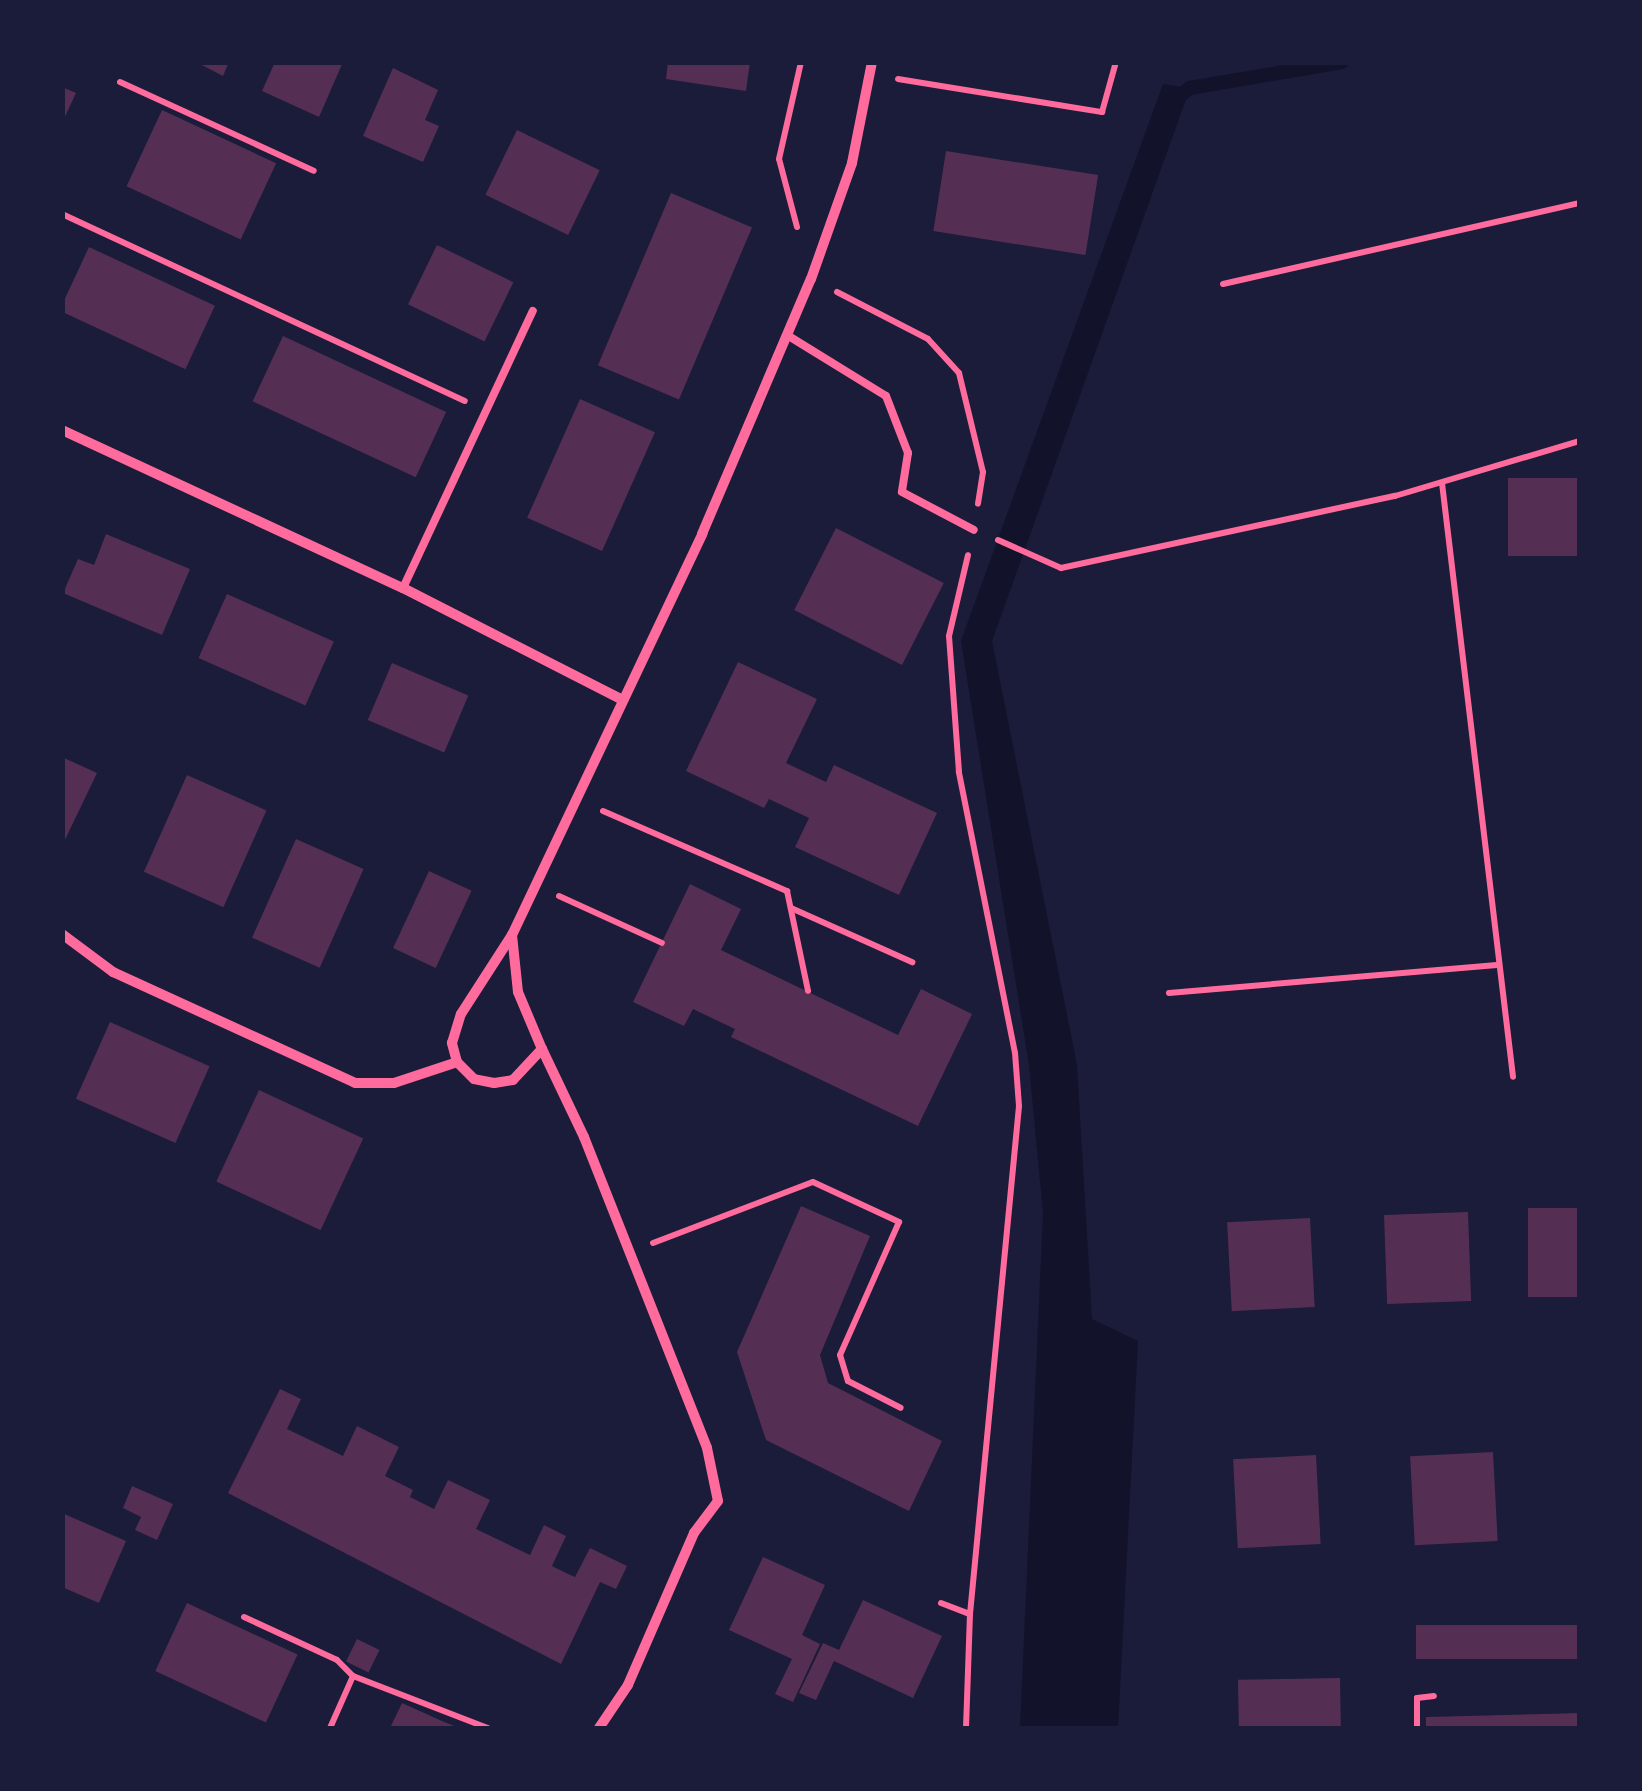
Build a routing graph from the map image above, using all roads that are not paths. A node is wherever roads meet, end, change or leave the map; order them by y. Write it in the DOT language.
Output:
graph roads {
  1 [pos="871,69"];
  2 [pos="533,310"];
  3 [pos="787,335"];
  4 [pos="62,430"];
  5 [pos="974,530"];
  6 [pos="403,588"];
  7 [pos="621,698"];
  8 [pos="62,934"];
  9 [pos="512,935"];
  10 [pos="542,1049"];
  11 [pos="457,1062"];
  12 [pos="599,1728"];
  1 -- 3 [label="street"];
  2 -- 6 [label="lane"];
  3 -- 5 [label="lane"];
  3 -- 7 [label="street"];
  4 -- 6 [label="street"];
  6 -- 7 [label="street"];
  7 -- 9 [label="street"];
  8 -- 11 [label="street"];
  9 -- 10 [label="street"];
  9 -- 11 [label="street"];
  10 -- 11 [label="street"];
  10 -- 12 [label="street"];
}
